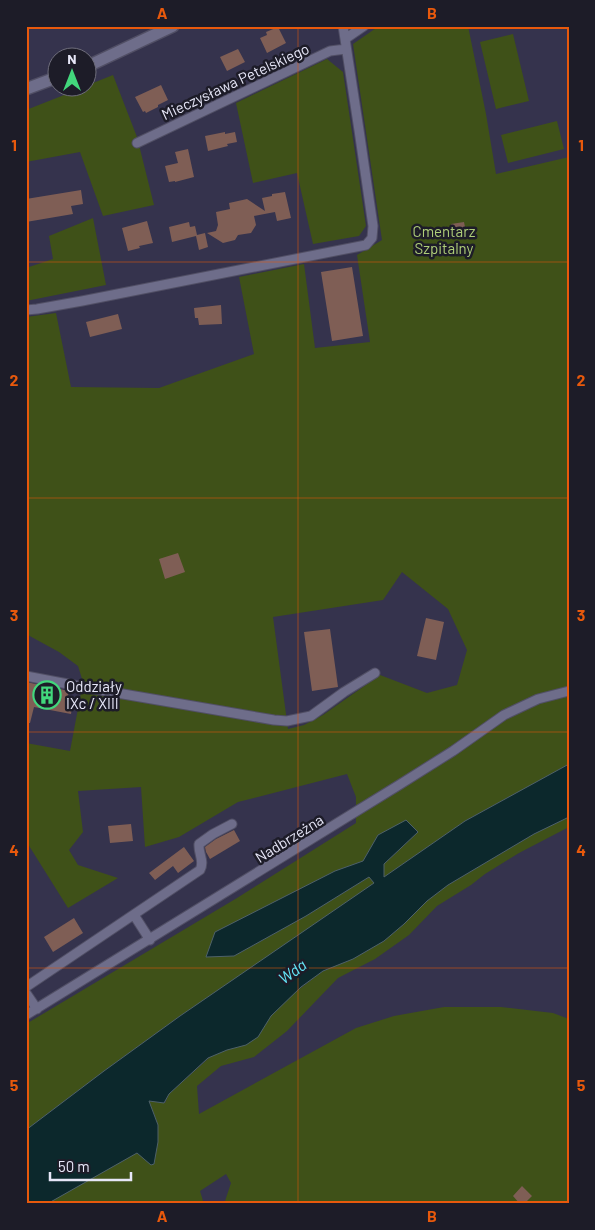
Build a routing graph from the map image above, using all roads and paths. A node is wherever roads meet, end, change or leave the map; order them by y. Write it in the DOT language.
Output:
graph roads {
  1 [pos="173,26"];
  2 [pos="343,26"];
  3 [pos="364,26"];
  4 [pos="344,39"];
  5 [pos="346,49"];
  6 [pos="98,61"];
  7 [pos="48,81"];
  8 [pos="26,89"];
  9 [pos="136,143"];
  10 [pos="26,310"];
  11 [pos="375,673"];
  12 [pos="26,676"];
  13 [pos="569,691"];
  14 [pos="232,824"];
  15 [pos="134,915"];
  16 [pos="150,940"];
  17 [pos="26,987"];
  18 [pos="26,993"];
  19 [pos="37,1009"];
  20 [pos="26,1015"];
  1 -- 6 [label="street"];
  2 -- 4 [label="street"];
  3 -- 4 [label="street"];
  4 -- 5 [label="street"];
  5 -- 9 [label="street, Mieczysława Petelskiego"];
  5 -- 10 [label="street"];
  7 -- 8 [label="street"];
  11 -- 12 [label="street"];
  13 -- 16 [label="street, Nadbrzeżna"];
  14 -- 15 [label="street"];
  15 -- 16 [label="street"];
  15 -- 17 [label="street"];
  16 -- 19 [label="street, Nadbrzeżna"];
  18 -- 19 [label="street"];
  19 -- 20 [label="street, Nadbrzeżna"];
}
